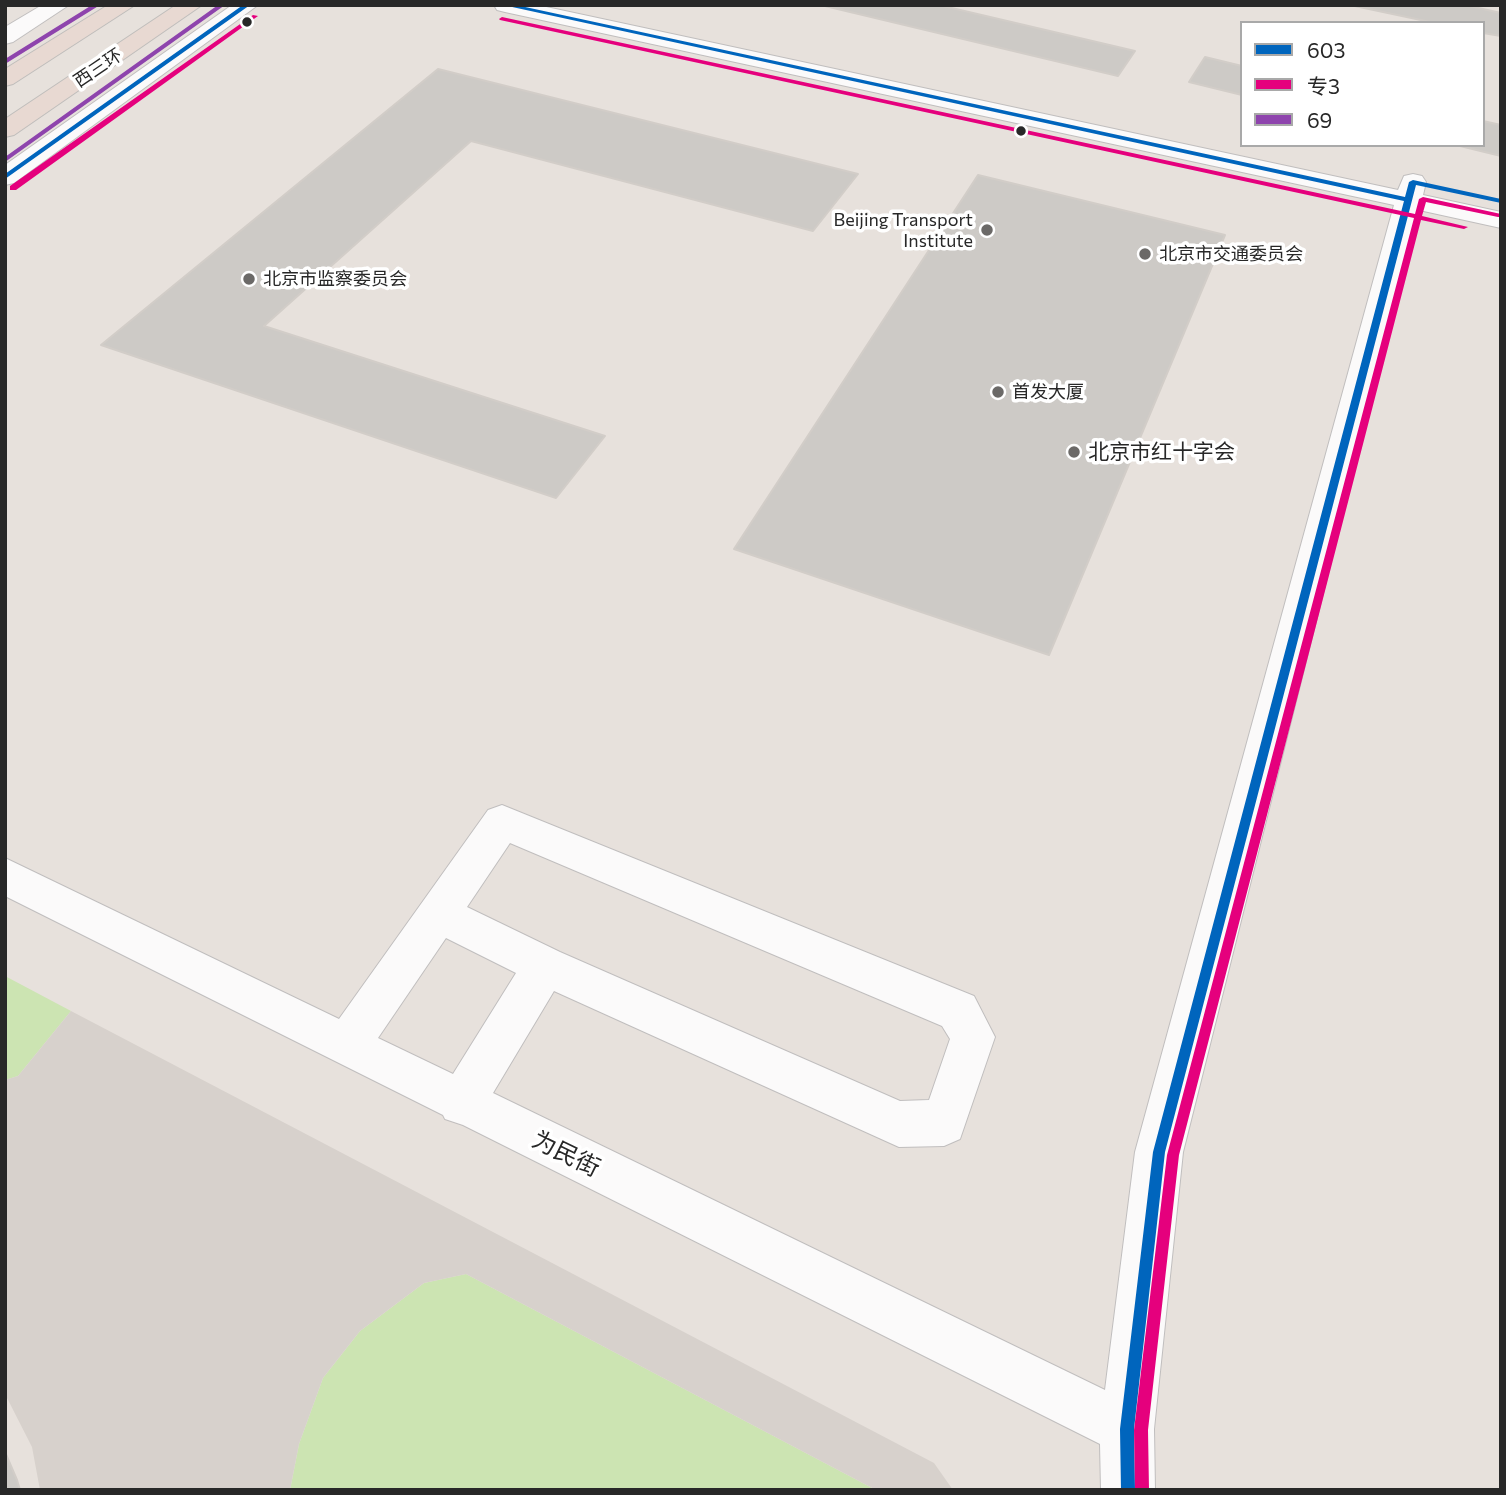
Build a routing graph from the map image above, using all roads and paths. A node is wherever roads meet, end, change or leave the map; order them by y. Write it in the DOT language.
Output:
graph roads {
  1 [pos="58,5"];
  2 [pos="124,5"];
  3 [pos="191,5"];
  4 [pos="247,5"];
  5 [pos="505,5"];
  6 [pos="576,5"];
  7 [pos="5,37"];
  8 [pos="5,79"];
  9 [pos="5,130"];
  10 [pos="5,177"];
  11 [pos="1410,191"];
  12 [pos="1501,201"];
  13 [pos="1501,220"];
  14 [pos="5,876"];
  15 [pos="438,914"];
  16 [pos="545,966"];
  17 [pos="348,1044"];
  18 [pos="461,1102"];
  19 [pos="1127,1429"];
  20 [pos="1128,1490"];
  1 -- 7 [label="street"];
  2 -- 8 [label="highway, 西三环"];
  3 -- 9 [label="highway, 西三环"];
  4 -- 10 [label="street"];
  5 -- 11 [label="street"];
  6 -- 11 [label="street"];
  11 -- 12 [label="street"];
  11 -- 13 [label="street"];
  11 -- 19 [label="street"];
  14 -- 17 [label="street, 为民街"];
  15 -- 16 [label="street"];
  15 -- 16 [label="street"];
  15 -- 17 [label="street"];
  16 -- 18 [label="street"];
  17 -- 18 [label="street, 为民街"];
  18 -- 19 [label="street, 为民街"];
  19 -- 20 [label="street"];
}
